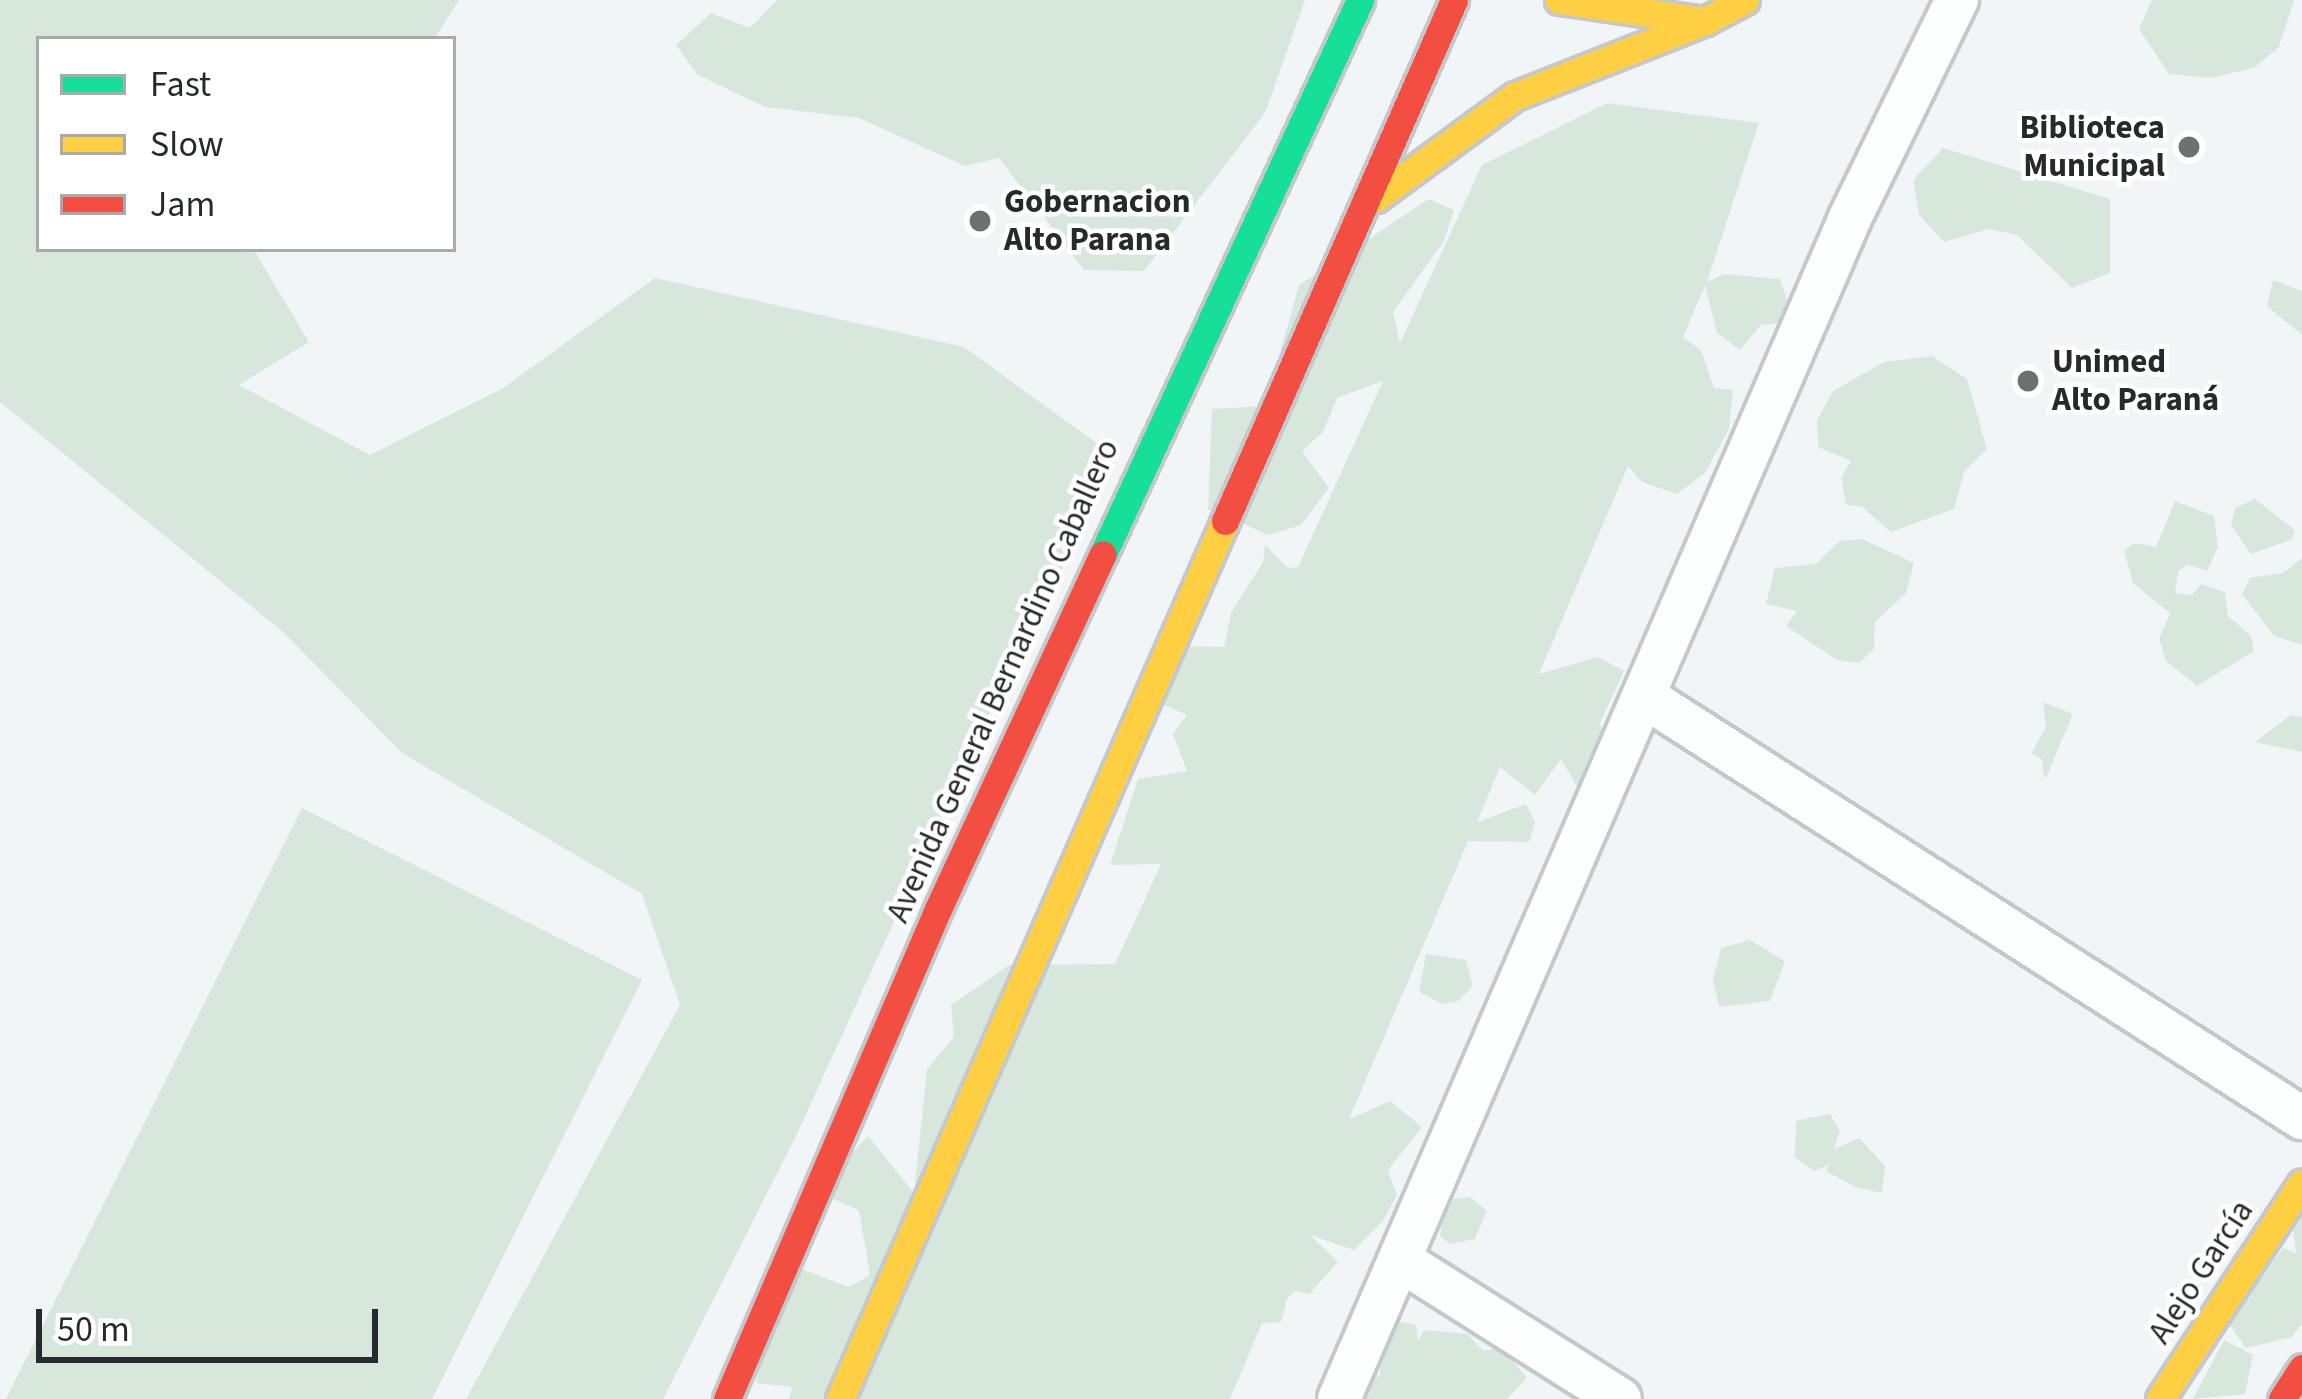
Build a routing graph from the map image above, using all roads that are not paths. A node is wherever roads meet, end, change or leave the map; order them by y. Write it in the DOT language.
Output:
graph roads {
  1 [pos="1345,0"];
  2 [pos="1360,0"];
  3 [pos="1454,0"];
  4 [pos="1559,0"];
  5 [pos="1745,0"];
  6 [pos="1958,0"];
  7 [pos="1705,21"];
  8 [pos="1341,42"];
  9 [pos="1368,204"];
  10 [pos="1648,699"];
  11 [pos="2302,1118"];
  12 [pos="2302,1183"];
  13 [pos="1400,1259"];
  14 [pos="2302,1368"];
  15 [pos="727,1399"];
  16 [pos="840,1399"];
  17 [pos="1339,1399"];
  18 [pos="1620,1399"];
  19 [pos="2159,1399"];
  20 [pos="2282,1399"];
  1 -- 8 [label="main road"];
  2 -- 8 [label="main road, Avenida General Bernardino Caballero"];
  3 -- 9 [label="main road"];
  4 -- 7 [label="main road"];
  5 -- 7 [label="main road"];
  6 -- 10 [label="street"];
  7 -- 9 [label="main road"];
  8 -- 15 [label="main road, Avenida General Bernardino Caballero"];
  9 -- 16 [label="main road"];
  10 -- 11 [label="street"];
  10 -- 13 [label="street"];
  12 -- 19 [label="main road, Alejo García"];
  13 -- 17 [label="street"];
  13 -- 18 [label="street"];
  14 -- 20 [label="main road"];
}
